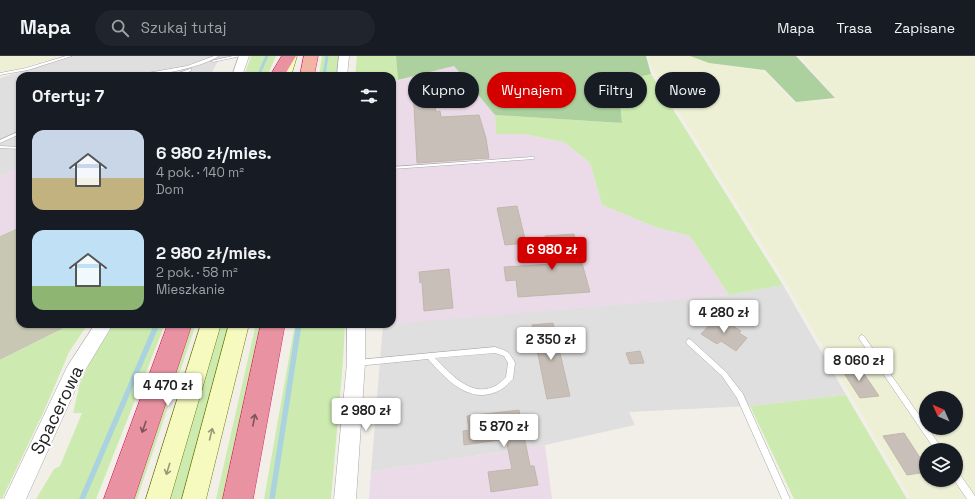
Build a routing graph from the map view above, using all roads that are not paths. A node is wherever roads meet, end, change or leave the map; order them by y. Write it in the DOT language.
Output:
graph roads {
  1 [pos="70,56"];
  2 [pos="217,56"];
  3 [pos="239,56"];
  4 [pos="244,56"];
  5 [pos="290,56"];
  6 [pos="312,56"];
  7 [pos="344,56"];
  8 [pos="159,72"];
  9 [pos="183,72"];
  10 [pos="239,72"];
  11 [pos="279,72"];
  12 [pos="286,72"];
  13 [pos="308,72"];
  14 [pos="342,72"];
  15 [pos="0,74"];
  16 [pos="16,134"];
  17 [pos="0,142"];
  18 [pos="0,147"];
  19 [pos="16,148"];
  20 [pos="532,158"];
  21 [pos="396,168"];
  22 [pos="102,328"];
  23 [pos="179,328"];
  24 [pos="210,328"];
  25 [pos="238,328"];
  26 [pos="272,328"];
  27 [pos="356,328"];
  28 [pos="862,338"];
  29 [pos="689,342"];
  30 [pos="429,356"];
  31 [pos="356,363"];
  32 [pos="933,443"];
  33 [pos="963,486"];
  34 [pos="15,499"];
  35 [pos="119,499"];
  36 [pos="158,499"];
  37 [pos="194,499"];
  38 [pos="238,499"];
  39 [pos="345,499"];
  40 [pos="786,499"];
  41 [pos="972,499"];
  1 -- 15 [label="lane"];
  2 -- 8 [label="lane"];
  3 -- 9 [label="lane"];
  4 -- 10 [label="street"];
  5 -- 11 [label="highway"];
  5 -- 12 [label="main road"];
  6 -- 13 [label="highway"];
  7 -- 14 [label="street"];
  16 -- 17 [label="lane"];
  18 -- 19 [label="lane"];
  20 -- 21 [label="lane"];
  22 -- 34 [label="street, Spacerowa"];
  23 -- 35 [label="highway, one-way"];
  24 -- 36 [label="main road, one-way"];
  37 -- 25 [label="main road, one-way"];
  38 -- 26 [label="highway, one-way"];
  27 -- 31 [label="street"];
  28 -- 32 [label="lane"];
  29 -- 40 [label="lane"];
  30 -- 30 [label="lane"];
  30 -- 31 [label="lane"];
  31 -- 39 [label="street"];
  33 -- 41 [label="lane"];
}
